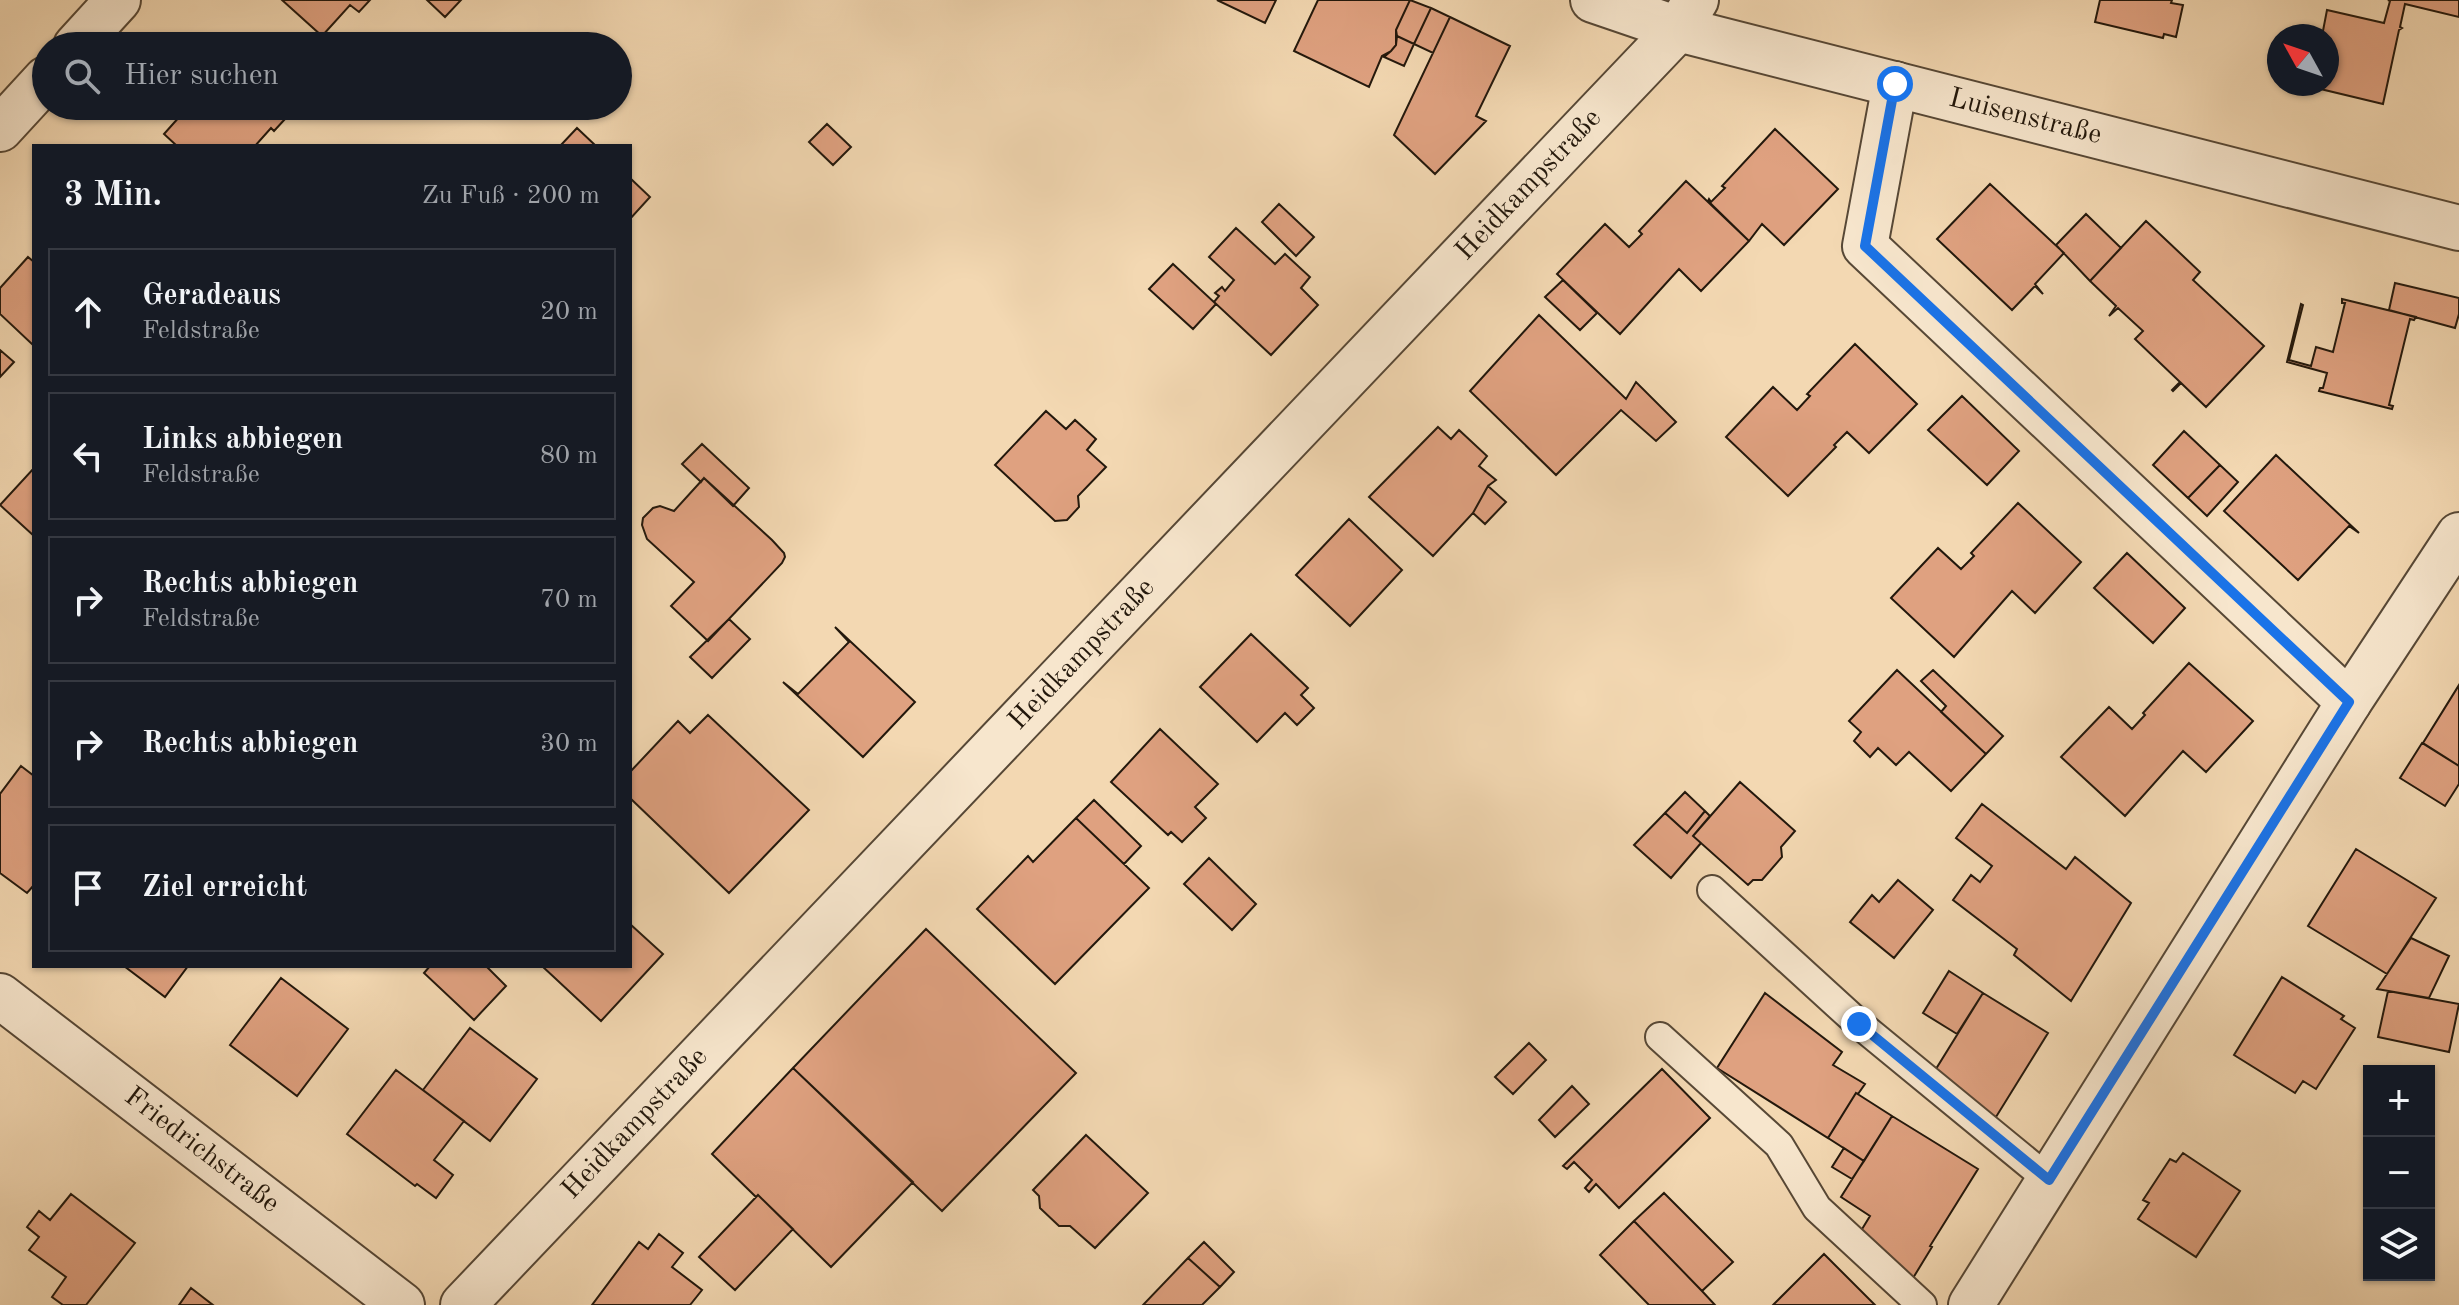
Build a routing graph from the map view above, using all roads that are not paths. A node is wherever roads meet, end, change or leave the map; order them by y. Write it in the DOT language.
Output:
graph roads {
  1 [pos="118,0"];
  2 [pos="1593,0"];
  3 [pos="1687,14"];
  4 [pos="89,32"];
  5 [pos="1895,84"];
  6 [pos="32,94"];
  7 [pos="0,129"];
  8 [pos="2459,228"];
  9 [pos="2459,535"];
  10 [pos="2349,702"];
  11 [pos="1712,890"];
  12 [pos="0,996"];
  13 [pos="1660,1037"];
  14 [pos="2049,1180"];
  15 [pos="402,1305"];
  16 [pos="463,1305"];
  17 [pos="1922,1305"];
  18 [pos="1971,1305"];
  1 -- 4 [label="street"];
  2 -- 3 [label="street, Luisenstraße"];
  3 -- 5 [label="street, Luisenstraße"];
  3 -- 16 [label="street, Heidkampstraße"];
  5 -- 8 [label="street, Luisenstraße"];
  5 -- 10 [label="street"];
  6 -- 7 [label="street"];
  9 -- 10 [label="street"];
  10 -- 14 [label="street"];
  11 -- 14 [label="lane"];
  12 -- 15 [label="street, Friedrichstraße"];
  13 -- 17 [label="lane"];
  14 -- 18 [label="street"];
}
